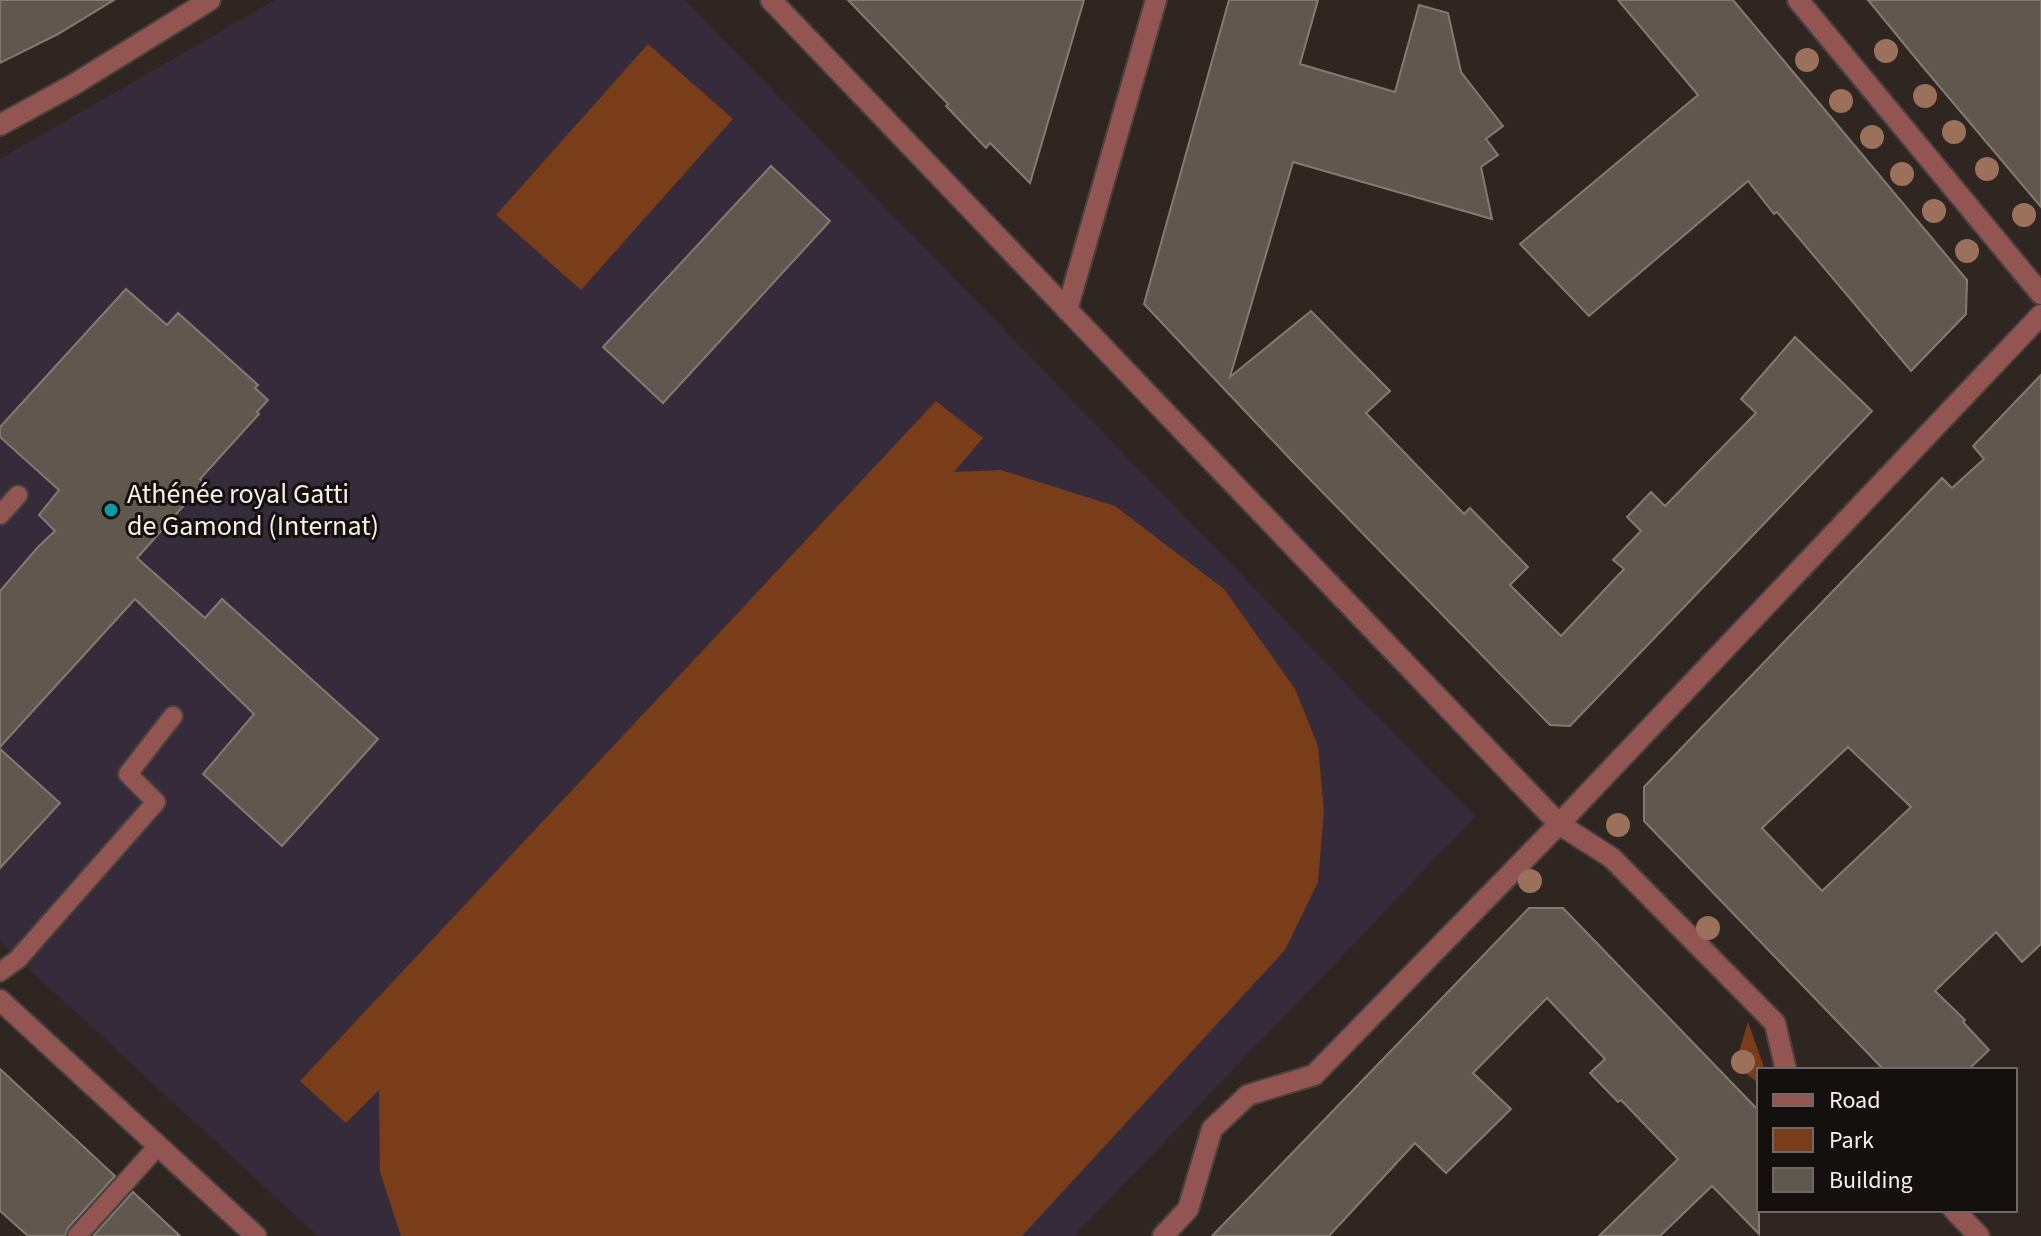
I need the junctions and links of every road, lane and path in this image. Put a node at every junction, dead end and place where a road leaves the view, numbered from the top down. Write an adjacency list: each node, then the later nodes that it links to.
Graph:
1 (210, 0): 5 (street)
2 (771, 0): 7 (street)
3 (1156, 0): 7 (street)
4 (1798, 0): 6 (street)
5 (0, 125)
6 (2041, 294)
7 (1067, 310): 12 (street)
8 (2041, 315): 12 (street)
9 (18, 495): 10 (lane)
10 (0, 515)
11 (173, 716): 13 (lane)
12 (1559, 824): 15 (street); 20 (street)
13 (0, 972)
14 (0, 1000): 16 (street)
15 (1786, 1068)
16 (158, 1146): 18 (lane); 19 (street)
17 (1956, 1212): 21 (street)
18 (77, 1236)
19 (256, 1236)
20 (1163, 1236)
21 (1979, 1236)

